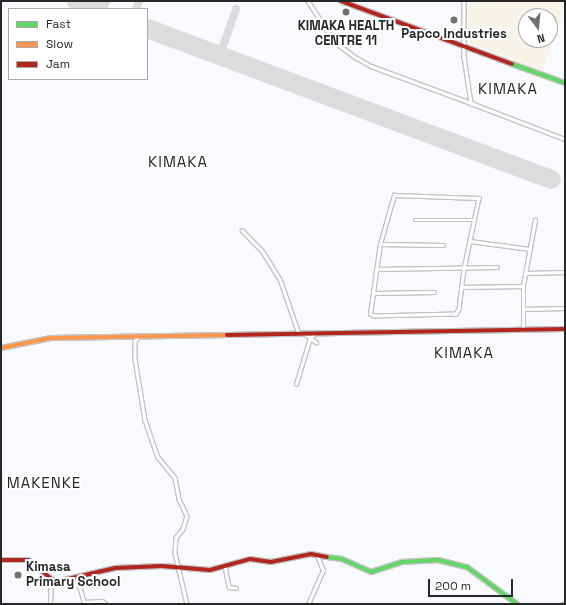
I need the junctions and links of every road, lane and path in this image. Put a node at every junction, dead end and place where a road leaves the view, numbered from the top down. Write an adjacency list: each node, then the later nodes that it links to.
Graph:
1 (308, 1): 6 (street)
2 (341, 1): 4 (street)
3 (464, 1): 4 (street)
4 (463, 45): 5 (street); 6 (street)
5 (565, 83)
6 (471, 103): 7 (street)
7 (565, 139)
8 (415, 220): 9 (street)
9 (474, 220): 12 (street); 13 (street)
10 (536, 220): 15 (street)
11 (242, 230): 29 (street)
12 (470, 241): 15 (street); 16 (street)
13 (380, 244): 14 (street); 18 (street)
14 (443, 245)
15 (529, 249): 20 (street)
16 (464, 268): 17 (street); 18 (street); 21 (street)
17 (497, 268)
18 (376, 269): 24 (street)
19 (565, 272): 20 (street)
20 (525, 273): 22 (street)
21 (461, 286): 22 (street); 24 (street)
22 (523, 286): 26 (street)
23 (434, 292): 24 (street)
24 (372, 293)
25 (565, 308): 26 (street)
26 (523, 309): 28 (street)
27 (565, 329): 28 (street)
28 (523, 331): 30 (street)
29 (302, 334): 30 (street); 31 (street); 32 (street)
30 (315, 334): 32 (street)
31 (140, 336): 34 (street); 39 (street)
32 (310, 338): 33 (street); 35 (street)
33 (316, 342)
34 (1, 348)
35 (296, 384)
36 (316, 555): 38 (street); 47 (street); 48 (street)
37 (1, 560): 41 (street)
38 (225, 566): 39 (street); 42 (street)
39 (177, 568): 40 (street); 46 (street)
40 (77, 577): 41 (street); 45 (street)
41 (51, 581): 44 (street)
42 (236, 588)
43 (565, 603): 49 (street)
44 (50, 604)
45 (106, 604)
46 (187, 604)
47 (308, 604)
48 (517, 604)
49 (562, 604)

